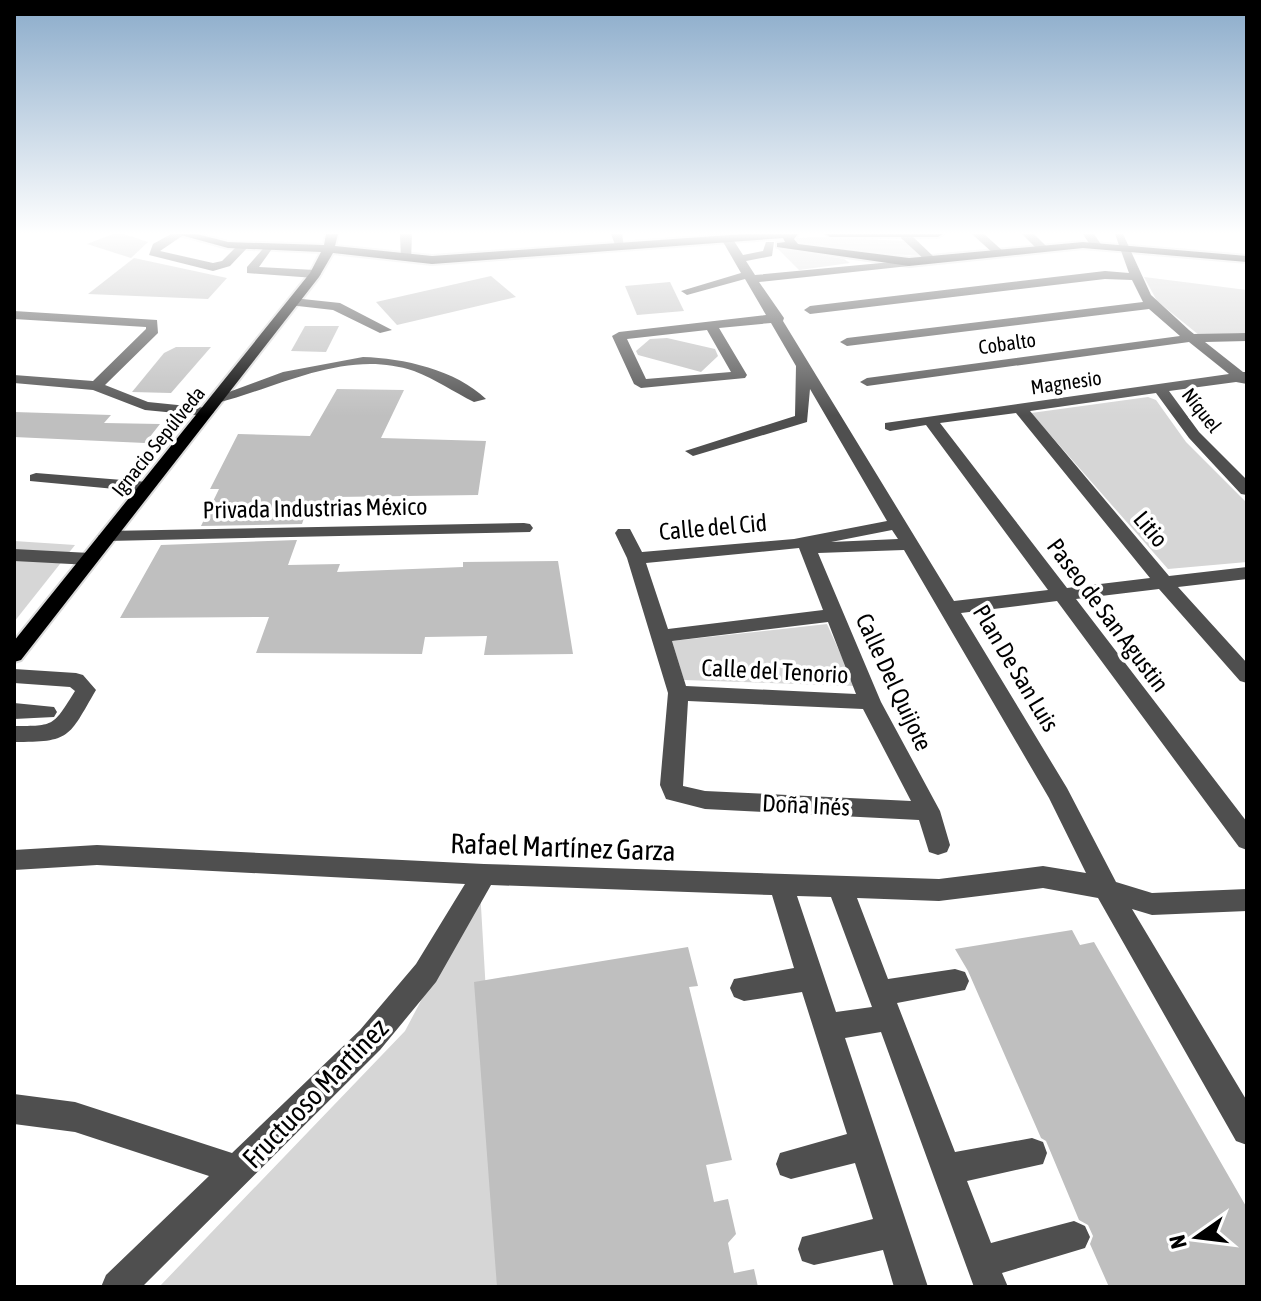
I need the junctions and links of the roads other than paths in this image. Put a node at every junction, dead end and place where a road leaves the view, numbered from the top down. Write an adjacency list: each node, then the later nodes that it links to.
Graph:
1 (299, 295): 5 (main road, Ignacio Sepúlveda)
2 (763, 295): 9 (street, Plan De San Luis)
3 (939, 295): 7 (street)
4 (1145, 295): 6 (street)
5 (293, 302): 11 (street); 22 (main road, Ignacio Sepúlveda)
6 (1152, 305): 13 (street); 14 (street)
7 (810, 310)
8 (14, 315): 19 (street)
9 (778, 318): 10 (street); 15 (street, Plan De San Luis)
10 (711, 325): 10 (street)
11 (385, 330)
12 (1247, 337): 13 (street, Cobalto)
13 (1192, 338): 17 (street); 18 (street, Cobalto)
14 (847, 342)
15 (803, 361): 26 (street); 30 (street, Plan De San Luis)
16 (14, 379): 19 (street)
17 (1244, 379): 20 (street, Magnesio)
18 (867, 382)
19 (96, 386): 22 (street)
20 (1160, 389): 23 (street, Magnesio); 29 (street, Níquel)
21 (479, 399): 22 (street)
22 (212, 406): 28 (main road, Ignacio Sepúlveda)
23 (1021, 409): 24 (street, Magnesio); 40 (street, Litio)
24 (930, 420): 25 (street, Magnesio); 41 (street, Paseo de San Agustin)
25 (890, 426)
26 (693, 451)
27 (36, 478): 28 (street)
28 (147, 487): 33 (main road, Ignacio Sepúlveda)
29 (1247, 490)
30 (896, 524): 34 (street, Calle del Cid); 35 (street, Plan De San Luis)
31 (524, 528): 33 (street, Privada Industrias México)
32 (624, 533): 37 (street)
33 (107, 536): 38 (main road, Ignacio Sepúlveda)
34 (802, 544): 35 (street, Calle del Cid); 37 (street, Calle del Cid); 43 (street, Calle Del Quijote)
35 (910, 544): 42 (street, Plan De San Luis)
36 (14, 555): 38 (street)
37 (636, 558): 44 (street)
38 (90, 559): 45 (main road, Ignacio Sepúlveda)
39 (1247, 573): 40 (street)
40 (1164, 583): 41 (street); 47 (street, Litio)
41 (1058, 595): 42 (street); 54 (street, Paseo de San Agustin)
42 (950, 608): 60 (street, Plan De San Luis)
43 (835, 615): 44 (street); 49 (street, Calle Del Quijote)
44 (661, 636): 48 (street)
45 (14, 655)
46 (14, 676): 52 (street)
47 (1247, 676)
48 (678, 693): 49 (street, Calle del Tenorio); 53 (street, Doña Inés)
49 (870, 702): 53 (street, Calle Del Quijote)
50 (14, 711): 51 (street)
51 (46, 712)
52 (14, 734)
53 (928, 811): 55 (street, Calle Del Quijote)
54 (1247, 840)
55 (938, 845)
56 (14, 860): 57 (street, Rafael Martínez Garza)
57 (484, 874): 58 (street, Rafael Martínez Garza); 73 (street, Fructuoso Martinez)
58 (781, 885): 59 (street, Rafael Martínez Garza); 62 (street)
59 (840, 887): 60 (street, Rafael Martínez Garza); 65 (street)
60 (1107, 890): 61 (street, Rafael Martínez Garza); 68 (street, Plan De San Luis)
61 (1247, 900)
62 (809, 978): 64 (street); 66 (street)
63 (955, 981): 65 (street)
64 (744, 988)
65 (884, 1006): 66 (street); 72 (street)
66 (826, 1027): 69 (street)
67 (14, 1109): 73 (street)
68 (1247, 1130)
69 (865, 1145): 71 (street); 74 (street)
70 (1032, 1153): 72 (street)
71 (791, 1164)
72 (948, 1169): 77 (street)
73 (239, 1171): 78 (street, Fructuoso Martinez)
74 (893, 1231): 76 (street); 79 (street)
75 (1074, 1237): 77 (street)
76 (814, 1249)
77 (986, 1275)
78 (118, 1287)
79 (911, 1287)

